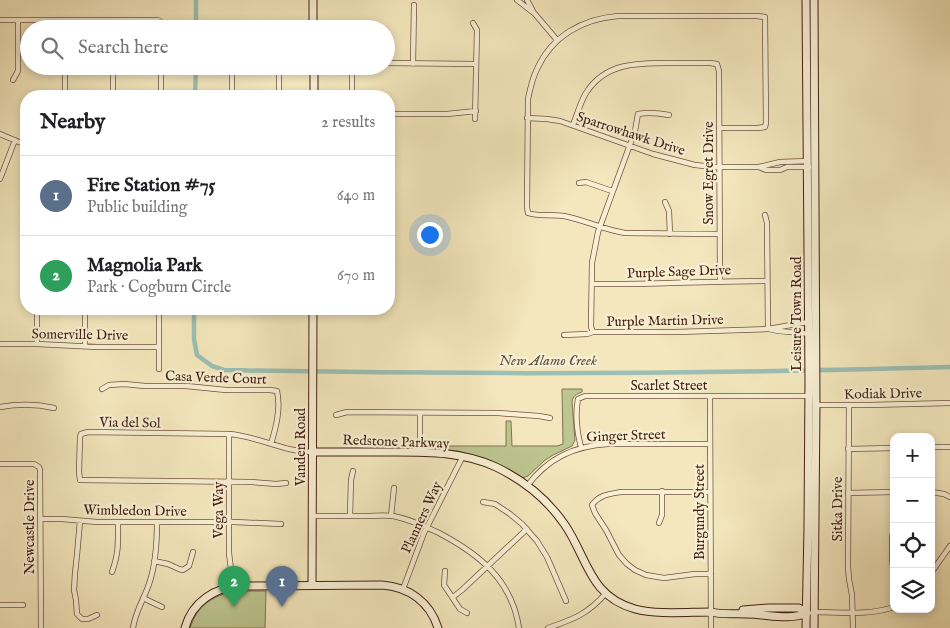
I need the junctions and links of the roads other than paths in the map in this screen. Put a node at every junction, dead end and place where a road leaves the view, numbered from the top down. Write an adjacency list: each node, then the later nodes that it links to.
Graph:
1 (313, 0): 11 (main road)
2 (517, 0): 7 (street)
3 (528, 0): 7 (street)
4 (806, 0): 43 (main road, Leisure Town Road)
5 (814, 0): 43 (main road, Leisure Town Road)
6 (414, 5): 15 (street)
7 (535, 14): 13 (street)
8 (0, 20): 9 (street)
9 (18, 20): 10 (street); 24 (street)
10 (66, 20)
11 (313, 20)
12 (473, 23): 16 (street)
13 (558, 40): 35 (street); 38 (street)
14 (395, 63): 15 (street)
15 (413, 64): 16 (street)
16 (476, 64): 32 (street)
17 (65, 75): 25 (street)
18 (113, 75): 26 (street)
19 (161, 75): 27 (street)
20 (232, 75): 28 (street)
21 (279, 75): 29 (street)
22 (314, 75): 30 (main road)
23 (352, 75): 31 (street)
24 (13, 80)
25 (65, 90)
26 (113, 90)
27 (161, 90)
28 (232, 90)
29 (279, 90)
30 (314, 90)
31 (352, 90)
32 (476, 111): 33 (street); 36 (street)
33 (395, 114)
34 (668, 116): 42 (street)
35 (527, 118): 37 (street, Sparrowhawk Drive); 50 (street)
36 (476, 119)
37 (573, 126): 38 (street, Snow Egret Drive); 42 (street, Sparrowhawk Drive)
38 (719, 128): 44 (street, Snow Egret Drive)
39 (0, 134): 40 (street)
40 (15, 140): 41 (street); 45 (street)
41 (20, 142)
42 (630, 146): 44 (street, Sparrowhawk Drive); 47 (street)
43 (811, 164): 44 (street, Sparrowhawk Drive); 60 (main road, Leisure Town Road); 69 (main road, Leisure Town Road)
44 (719, 167): 52 (street, Snow Egret Drive)
45 (0, 179)
46 (579, 183): 47 (street)
47 (612, 191): 50 (street)
48 (665, 202): 51 (street)
49 (765, 215): 53 (street)
50 (599, 227): 51 (street); 55 (street)
51 (670, 234): 52 (street)
52 (720, 234): 54 (street, Snow Egret Drive)
53 (767, 280): 54 (street, Purple Sage Drive); 61 (street)
54 (720, 281): 55 (street, Purple Sage Drive)
55 (592, 284): 62 (street)
56 (38, 315): 66 (street)
57 (85, 315): 67 (street)
58 (159, 315): 68 (street)
59 (313, 315): 91 (main road, Vanden Road)
60 (808, 322): 61 (street, Purple Martin Drive); 63 (main road, Leisure Town Road)
61 (768, 329): 62 (street, Purple Martin Drive); 63 (street, Purple Martin Drive)
62 (593, 332): 64 (street, Purple Martin Drive)
63 (808, 334): 69 (main road, Leisure Town Road)
64 (564, 335)
65 (0, 344): 66 (street, Somerville Drive)
66 (37, 344): 67 (street, Somerville Drive)
67 (85, 346): 68 (street, Somerville Drive)
68 (159, 347): 70 (street)
69 (812, 357): 71 (main road, Leisure Town Road)
70 (159, 369)
71 (812, 380): 73 (main road, Leisure Town Road); 76 (main road, Leisure Town Road)
72 (102, 389): 84 (street, Casa Verde Court)
73 (809, 396): 74 (street, Scarlet Street); 139 (main road, Leisure Town Road)
74 (710, 397): 85 (street, Burgundy Street); 87 (street, Scarlet Street)
75 (950, 403): 77 (street, Kodiak Drive)
76 (816, 405): 77 (street, Kodiak Drive); 139 (main road, Leisure Town Road)
77 (849, 405): 90 (street, Sitka Drive)
78 (0, 407): 79 (street)
79 (54, 408)
80 (420, 413): 81 (street); 82 (street); 92 (street)
81 (336, 415)
82 (550, 418)
83 (229, 434): 84 (street, Via del Sol); 96 (street, Vega Way); 96 (street, Via del Sol)
84 (271, 444): 91 (street, Via del Sol)
85 (710, 444): 87 (street, Ginger Street); 101 (street, Burgundy Street)
86 (950, 446): 88 (street)
87 (581, 447): 98 (street, Ginger Street)
88 (935, 447)
89 (890, 448): 90 (street)
90 (848, 449): 103 (street, Sitka Drive)
91 (312, 452): 92 (main road, Redstone Parkway); 107 (main road, Vanden Road)
92 (420, 452): 93 (main road, Redstone Parkway)
93 (463, 456): 98 (main road, Redstone Parkway); 117 (street, Planners Way)
94 (0, 464): 110 (street, Newcastle Drive)
95 (352, 471): 108 (street)
96 (229, 482): 97 (street); 114 (street, Vega Way)
97 (286, 483)
98 (527, 486): 130 (main road, Redstone Parkway)
99 (394, 488): 109 (street)
100 (662, 492): 101 (street); 115 (street); 126 (street)
101 (710, 492): 126 (street, Burgundy Street)
102 (890, 492): 103 (street)
103 (848, 493): 141 (street, Sitka Drive)
104 (935, 493): 105 (street)
105 (950, 497)
106 (483, 502): 118 (street)
107 (312, 516): 108 (street); 128 (main road, Vanden Road)
108 (350, 516): 109 (street)
109 (391, 516): 117 (street)
110 (41, 519): 111 (street, Wimbledon Drive); 143 (street, Newcastle Drive)
111 (80, 521): 112 (street, Wimbledon Drive); 142 (street)
112 (118, 522): 113 (street, Wimbledon Drive); 125 (street)
113 (156, 522): 114 (street, Wimbledon Drive); 121 (street)
114 (229, 522): 116 (street, Wimbledon Drive); 127 (street, Vega Way)
115 (659, 523)
116 (280, 524)
117 (427, 527): 122 (street); 129 (street, Planners Way)
118 (526, 529): 122 (street); 133 (street)
119 (950, 546): 123 (street)
120 (193, 552): 121 (street)
121 (154, 561): 132 (street)
122 (488, 566): 131 (street); 147 (street)
123 (935, 568)
124 (445, 571): 131 (street)
125 (112, 572)
126 (711, 574): 138 (street, Burgundy Street)
127 (233, 586): 128 (main road); 145 (main road)
128 (312, 586): 129 (main road)
129 (403, 589): 146 (main road)
130 (606, 593): 138 (main road, Redstone Parkway); 148 (street)
131 (453, 597): 140 (street)
132 (143, 598): 136 (street); 144 (street)
133 (566, 602)
134 (0, 604): 135 (street)
135 (23, 604)
136 (162, 607)
137 (890, 608): 141 (street)
138 (711, 612): 139 (main road, Redstone Parkway); 149 (street, Burgundy Street)
139 (811, 612): 141 (street); 150 (main road, Leisure Town Road); 151 (main road, Leisure Town Road)
140 (467, 613)
141 (853, 613): 152 (street, Sitka Drive)
142 (97, 615)
143 (41, 628)
144 (133, 628)
145 (185, 628)
146 (438, 628)
147 (519, 628)
148 (548, 628)
149 (710, 628)
150 (806, 628)
151 (814, 628)
152 (853, 628)

